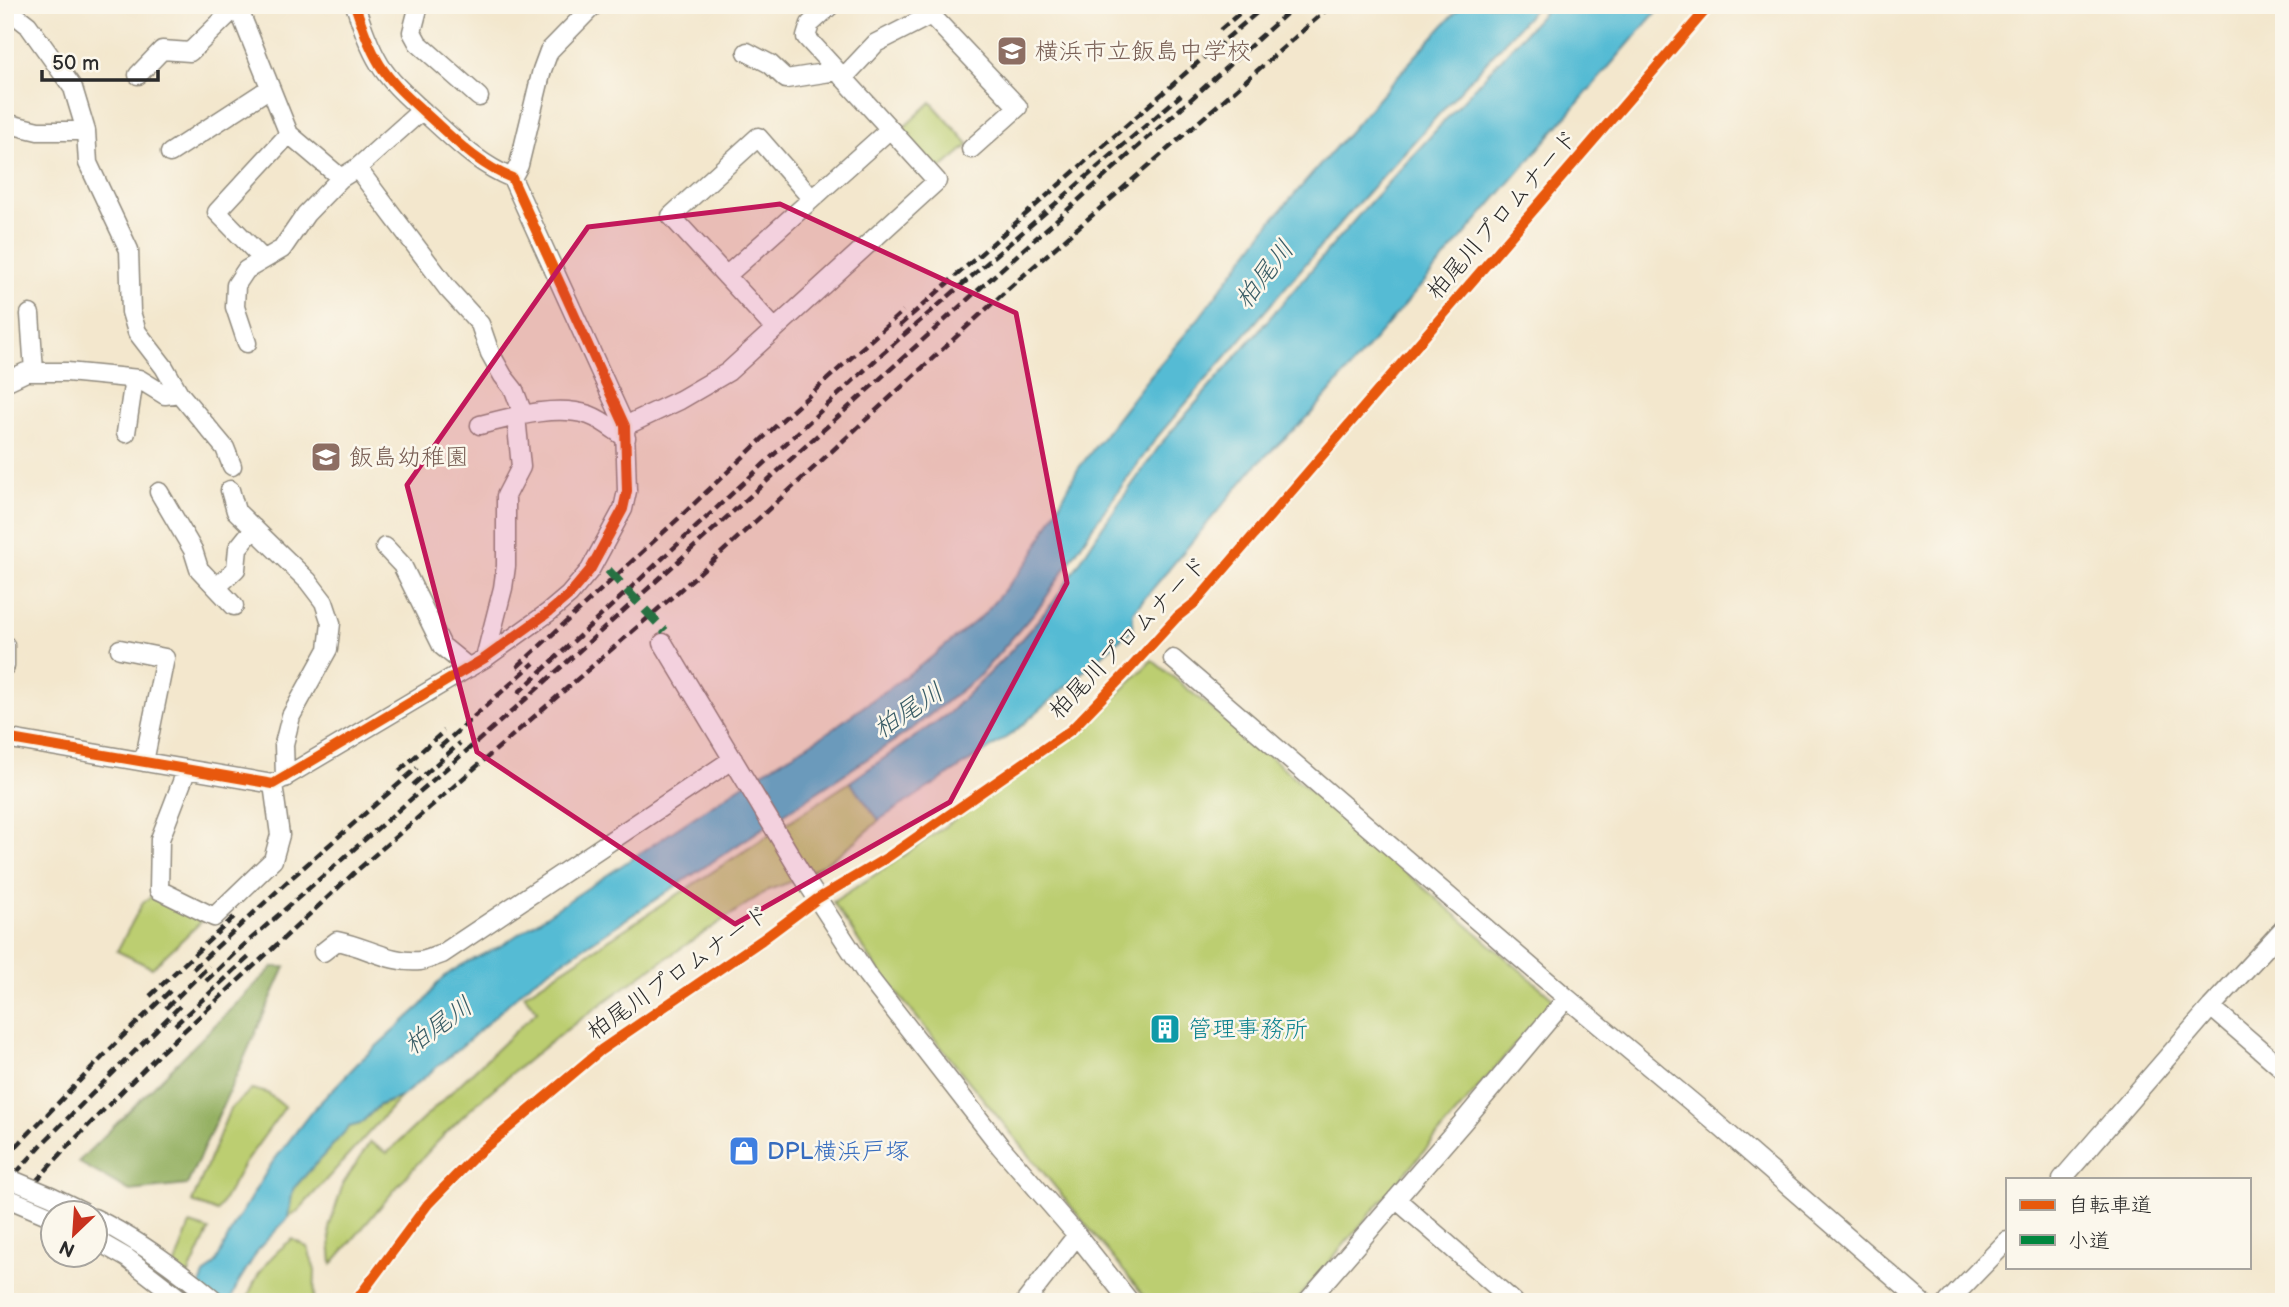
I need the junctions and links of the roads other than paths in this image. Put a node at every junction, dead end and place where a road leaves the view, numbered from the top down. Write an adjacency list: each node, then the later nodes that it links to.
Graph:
1 (355, 5): 13 (street)
2 (419, 5): 12 (street)
3 (594, 5): 22 (street)
4 (831, 5): 9 (street)
5 (237, 6): 10 (street); 11 (street)
6 (5, 8): 16 (street)
7 (929, 10): 9 (street); 18 (street)
8 (747, 51): 9 (street)
9 (840, 74): 15 (street)
10 (138, 75)
11 (270, 88): 17 (street); 19 (street)
12 (479, 97)
13 (422, 110): 20 (street); 22 (street)
14 (5, 123): 16 (street)
15 (890, 129): 23 (street); 27 (street)
16 (86, 131): 32 (street)
17 (289, 134): 21 (street); 24 (street)
18 (971, 149)
19 (170, 153)
20 (357, 168): 21 (street); 33 (street)
21 (341, 178): 24 (street)
22 (512, 178): 35 (street)
23 (812, 199): 25 (street); 25 (street)
24 (262, 260): 28 (street)
25 (726, 276): 27 (street)
26 (30, 314): 29 (street)
27 (775, 330): 35 (street)
28 (247, 343)
29 (34, 371): 30 (street); 31 (street)
30 (134, 379): 32 (street); 36 (street)
31 (5, 382)
32 (179, 393): 37 (street)
33 (519, 415): 34 (street); 35 (street); 47 (street)
34 (480, 425)
35 (626, 432): 47 (street)
36 (126, 433)
37 (232, 466)
38 (230, 490): 40 (street)
39 (159, 492): 42 (street)
40 (254, 528): 42 (street); 55 (street)
41 (385, 547): 50 (street)
42 (216, 587): 43 (street)
43 (234, 606)
44 (663, 643): 53 (street)
45 (5, 645): 49 (street)
46 (120, 649): 52 (street)
47 (485, 658): 50 (street)
48 (1174, 659): 58 (street)
49 (5, 666)
50 (469, 668): 55 (street)
51 (5, 738): 52 (street)
52 (144, 762): 54 (street)
53 (736, 764): 57 (street); 68 (street)
54 (187, 769): 55 (street); 55 (street)
55 (279, 781)
56 (2284, 928): 59 (street)
57 (323, 952)
58 (1567, 998): 65 (street); 77 (street)
59 (2211, 1007): 60 (street); 62 (street)
60 (2284, 1070)
61 (5, 1177): 64 (street, bridge)
62 (2063, 1178)
63 (5, 1197): 66 (street, bridge)
64 (55, 1198)
65 (1396, 1199): 75 (street); 76 (street)
66 (38, 1211)
67 (108, 1226): 72 (street)
68 (1077, 1235): 73 (street); 74 (street)
69 (2006, 1242): 78 (street)
70 (108, 1247): 71 (street)
71 (184, 1302)
72 (217, 1302)
73 (1025, 1302)
74 (1130, 1302)
75 (1307, 1302)
76 (1514, 1302)
77 (1922, 1302)
78 (1948, 1302)

